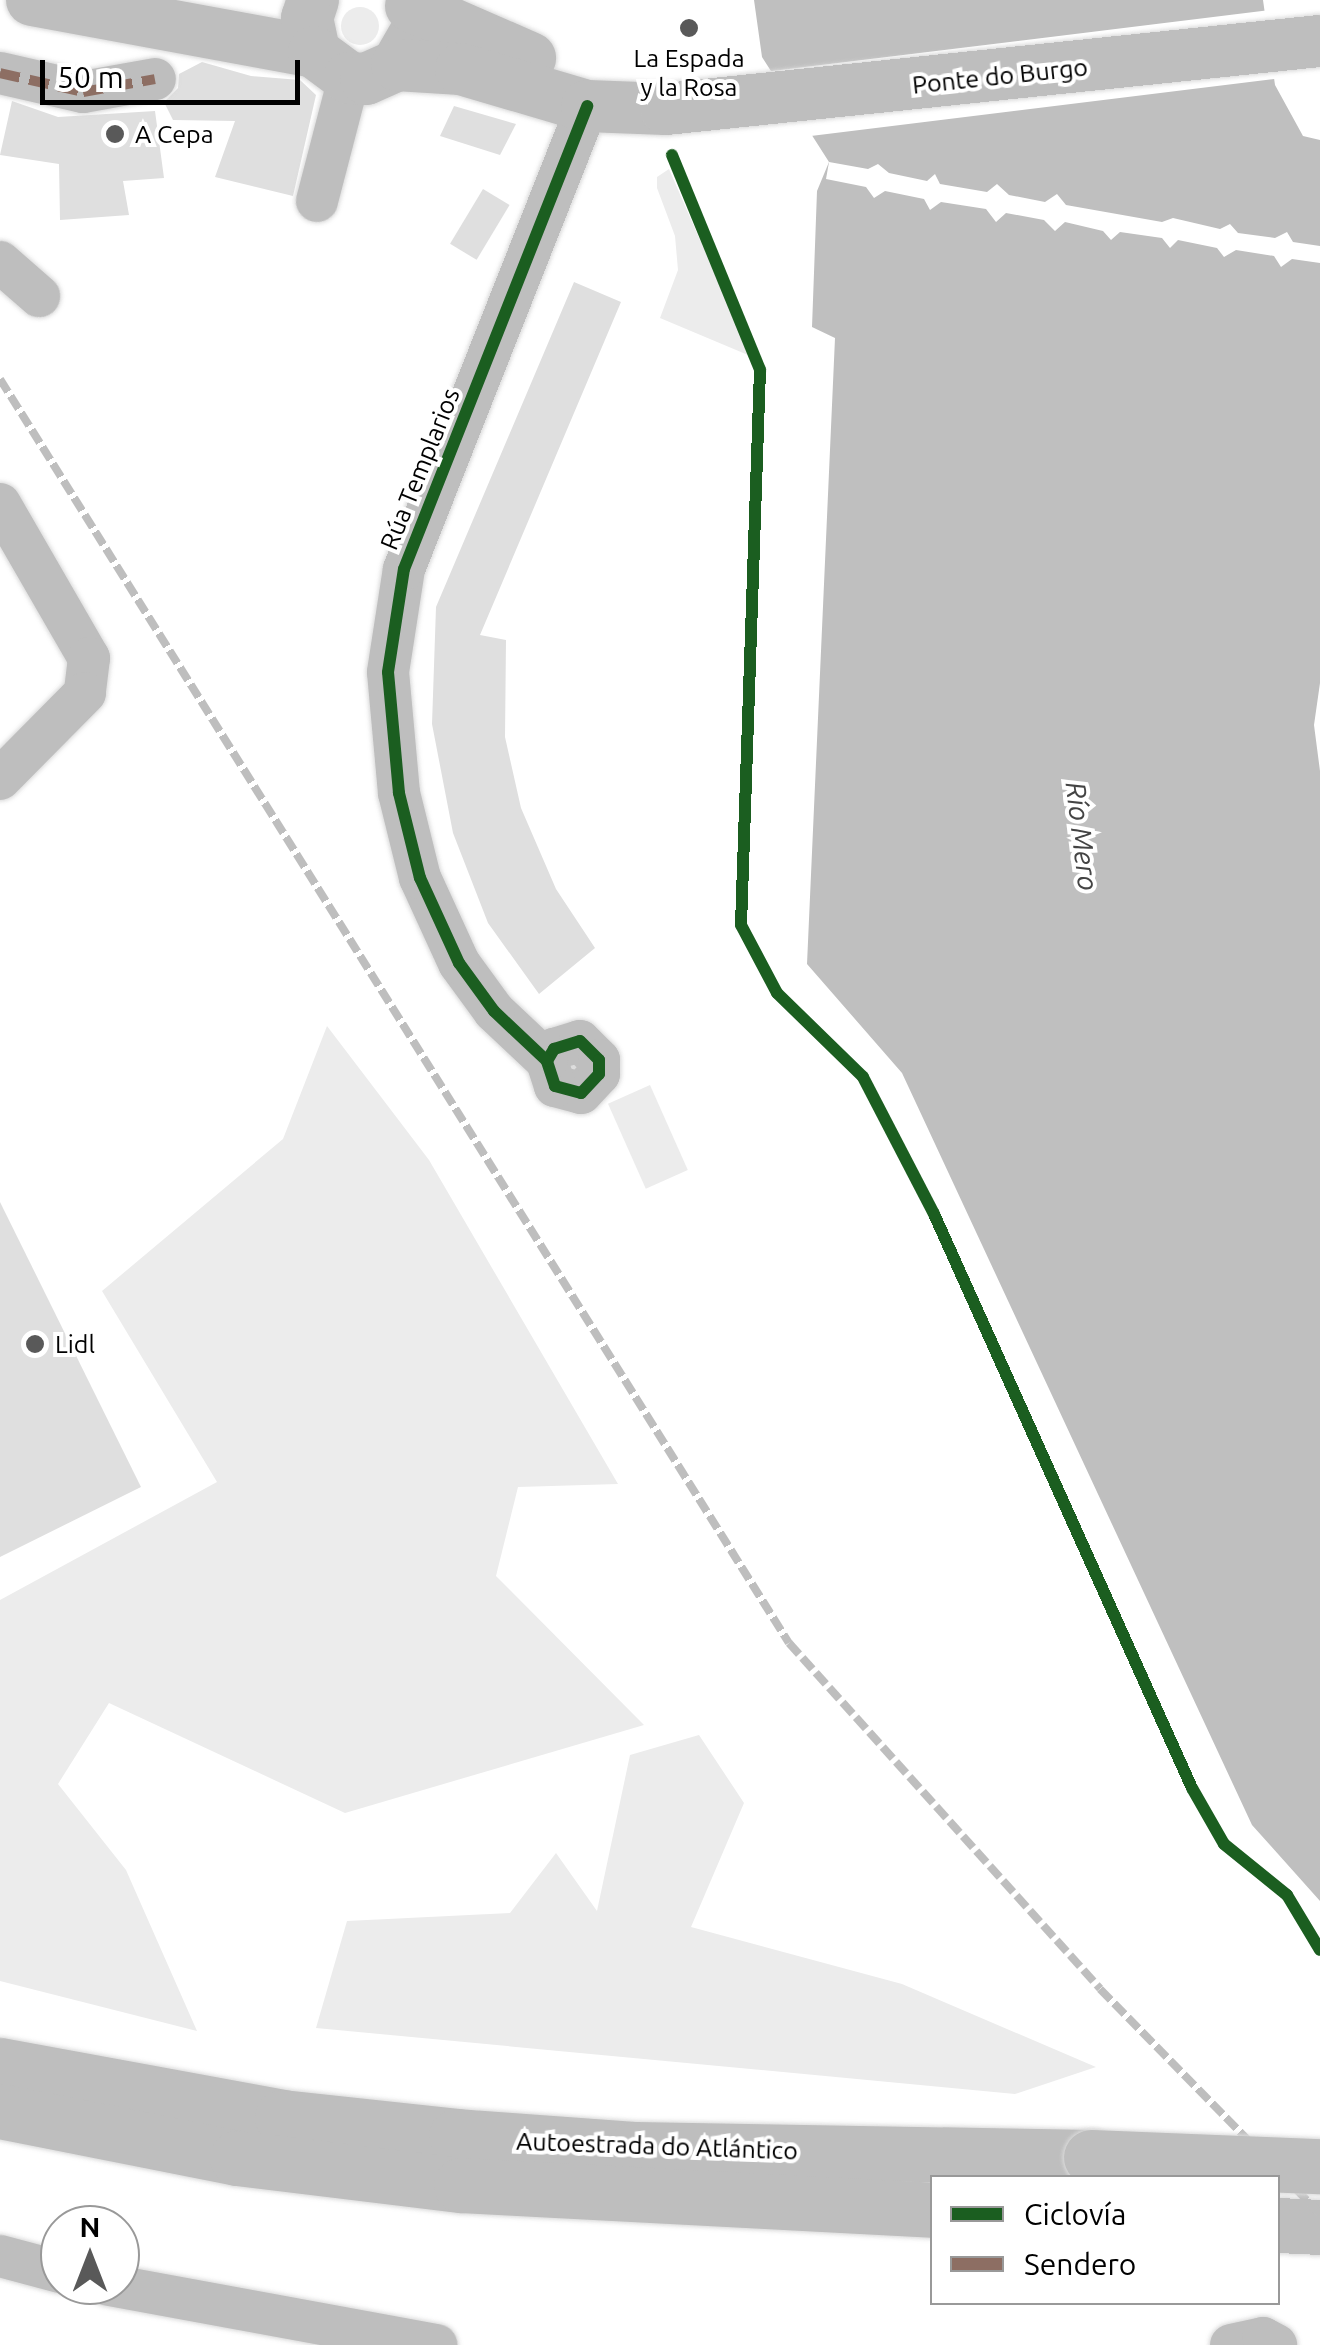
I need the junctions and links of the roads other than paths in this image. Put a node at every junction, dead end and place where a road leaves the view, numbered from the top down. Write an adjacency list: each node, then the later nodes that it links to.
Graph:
1 (32, 0): 5 (main road)
2 (145, 0): 5 (main road)
3 (410, 3): 4 (main road); 5 (main road)
4 (483, 20): 9 (main road)
5 (337, 39): 10 (main road); 11 (street)
6 (1310, 46): 9 (main road, Ponte do Burgo)
7 (0, 73): 8 (street)
8 (155, 78)
9 (734, 102): 10 (main road)
10 (587, 106): 16 (street, Rúa Templarios)
11 (316, 200)
12 (0, 262): 13 (street)
13 (38, 296)
14 (0, 504): 15 (street)
15 (0, 778)
16 (547, 1061)
17 (0, 2065): 21 (highway, Autoestrada do Atlántico, bridge)
18 (0, 2111): 20 (highway, Autoestrada do Atlántico)
19 (0, 2144): 20 (highway)
20 (237, 2158): 22 (highway, Autoestrada do Atlántico)
21 (1320, 2166)
22 (930, 2210)
23 (1280, 2225): 24 (highway)
24 (1320, 2227)
25 (0, 2256): 26 (street)
26 (40, 2267)
27 (140, 2291): 28 (street)
28 (437, 2345)
29 (1231, 2345): 30 (street)
30 (1276, 2345)

